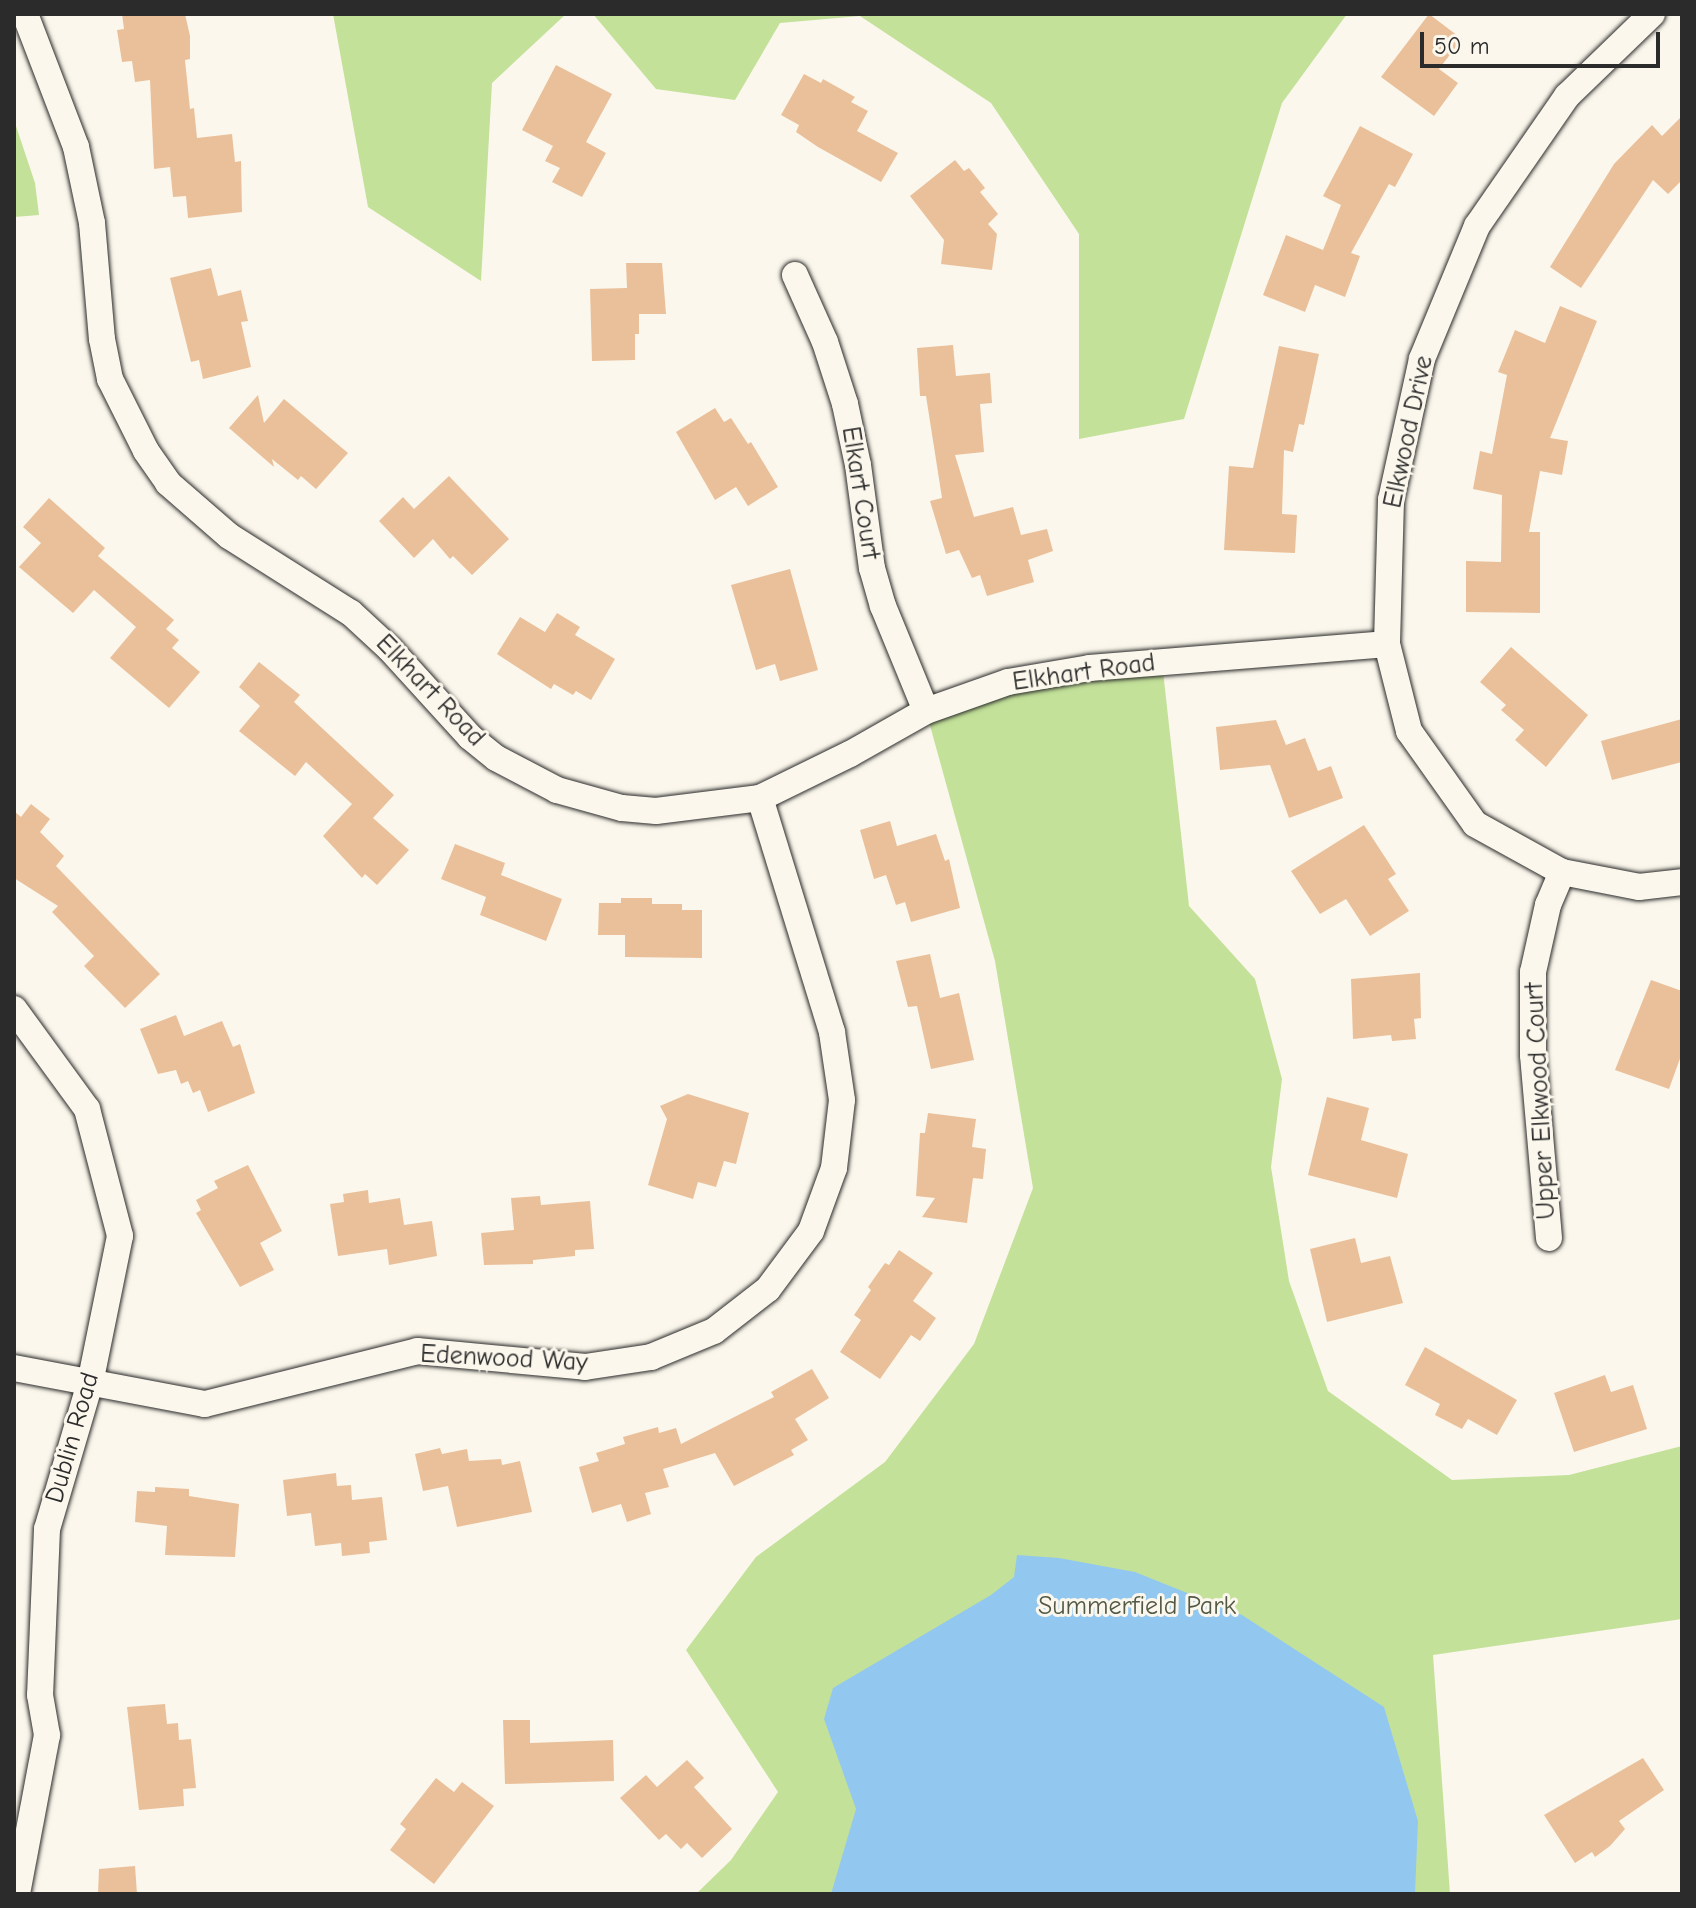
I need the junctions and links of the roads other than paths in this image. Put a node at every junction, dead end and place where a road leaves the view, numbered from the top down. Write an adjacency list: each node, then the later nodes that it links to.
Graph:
1 (25, 14): 6 (street, Elkhart Road)
2 (1652, 14): 4 (street, Elkwood Drive)
3 (795, 275): 5 (street, Elkart Court)
4 (1387, 644): 5 (street, Elkhart Road); 7 (street, Elkwood Drive)
5 (926, 711): 6 (street, Elkhart Road)
6 (760, 798): 12 (street, Edenwood Way)
7 (1562, 872): 8 (street, Elkwood Drive); 10 (street, Upper Elkwood Court)
8 (1682, 882)
9 (14, 1009): 12 (street, Dublin Road)
10 (1549, 1238)
11 (14, 1368): 12 (street, Edenwood Way)
12 (90, 1383): 13 (street, Dublin Road)
13 (17, 1894)

